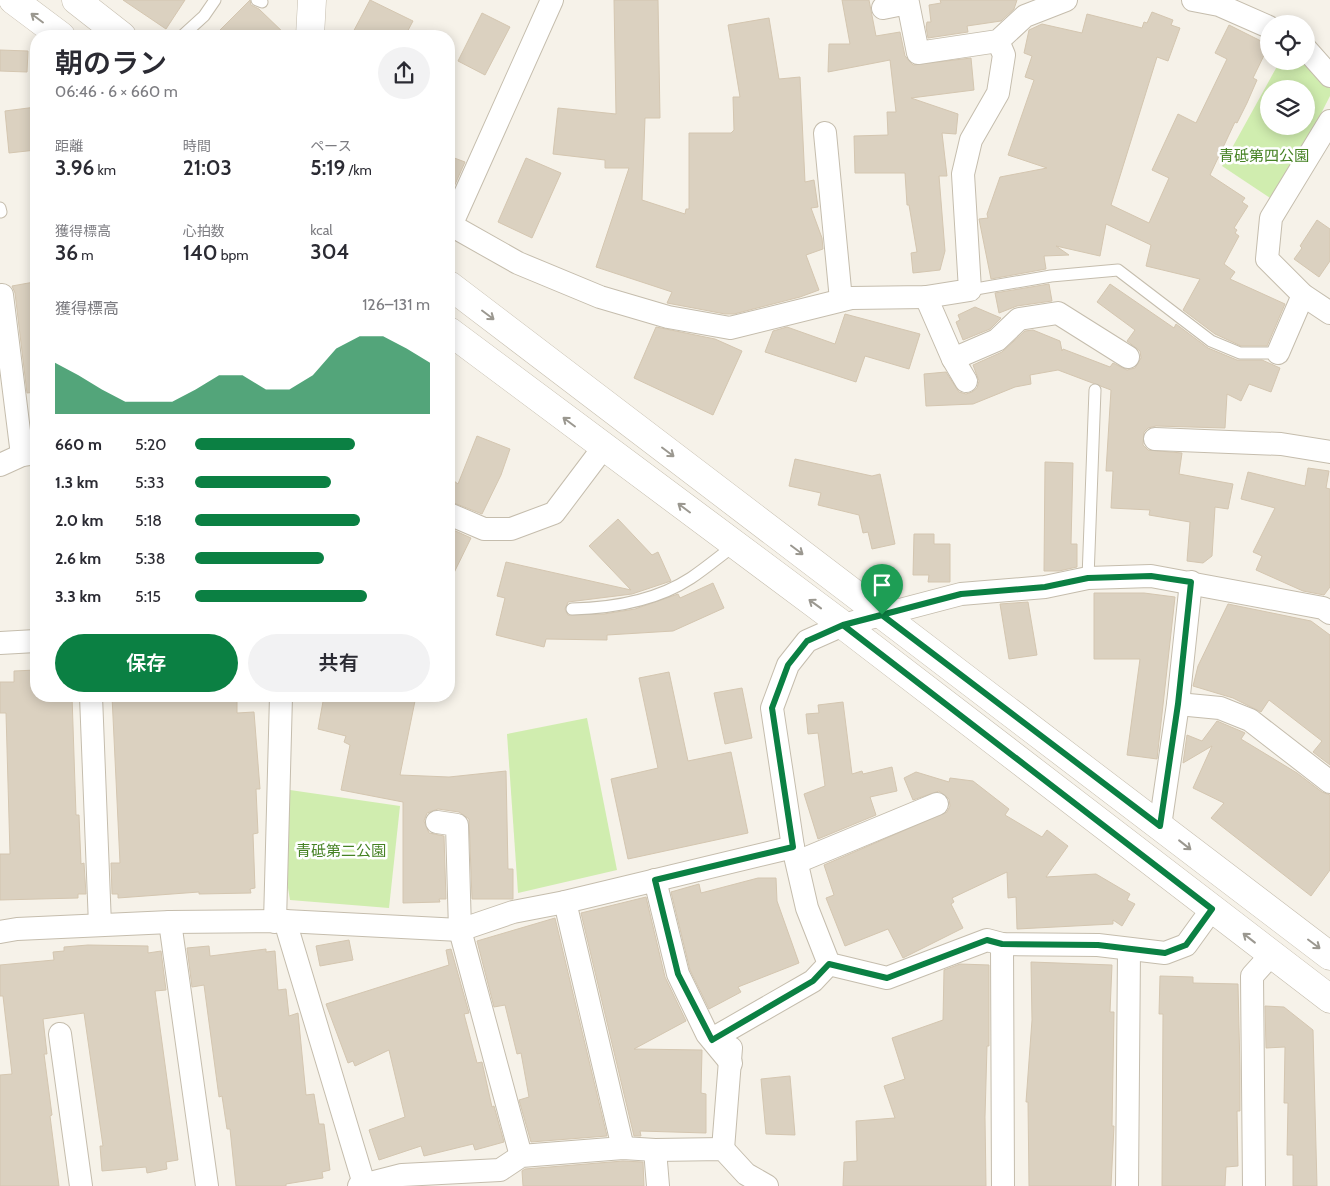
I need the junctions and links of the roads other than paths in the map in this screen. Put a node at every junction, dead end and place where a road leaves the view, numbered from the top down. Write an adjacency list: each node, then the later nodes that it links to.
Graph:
1 (13, 0): 10 (street, one-way to 1)
2 (76, 0): 11 (street)
3 (215, 0): 12 (lane)
4 (312, 0): 13 (street)
5 (552, 0): 19 (street)
6 (1066, 0): 14 (street)
7 (1192, 0): 9 (street)
8 (883, 8): 14 (street)
9 (1260, 24)
10 (53, 30)
11 (114, 30)
12 (189, 30)
13 (310, 30)
14 (998, 41): 22 (street)
15 (1315, 59): 16 (street)
16 (1330, 76)
17 (1328, 131): 24 (street)
18 (825, 133): 26 (street)
19 (455, 216)
20 (455, 230): 26 (street)
21 (455, 290): 45 (street, one-way to 45)
22 (970, 290): 25 (street); 29 (lane)
23 (2, 295): 37 (street)
24 (1303, 295): 27 (street); 29 (street)
25 (926, 297): 26 (street); 31 (street)
26 (841, 300)
27 (1330, 313)
28 (455, 336): 35 (street, one-way to 28)
29 (1278, 353)
30 (1128, 356): 31 (street)
31 (953, 359): 32 (street)
32 (966, 381)
33 (1095, 390): 41 (lane)
34 (1155, 439): 36 (street)
35 (603, 448): 39 (street); 40 (street, one-way to 35)
36 (1330, 452)
37 (29, 454): 38 (street)
38 (0, 465)
39 (455, 517)
40 (734, 545): 44 (lane); 46 (street, one-way to 40)
41 (1088, 578): 42 (street); 45 (street)
42 (1191, 582): 43 (street); 51 (street)
43 (1328, 608)
44 (572, 609)
45 (882, 615): 46 (street); 55 (street)
46 (843, 625): 56 (street); 59 (street)
47 (30, 641): 48 (street)
48 (0, 643)
49 (91, 702): 62 (street)
50 (281, 702): 61 (street)
51 (1178, 704): 52 (street); 55 (street)
52 (1330, 782)
53 (937, 804): 56 (street)
54 (437, 822): 63 (street)
55 (1160, 826): 68 (street, one-way to 68)
56 (795, 855): 57 (street); 69 (street)
57 (655, 880): 58 (street); 73 (street)
58 (565, 902): 63 (street); 75 (street)
59 (1212, 909): 66 (street); 67 (street, one-way to 59)
60 (170, 922): 61 (street); 62 (street); 83 (street)
61 (280, 922): 63 (street); 81 (street)
62 (100, 925): 64 (street)
63 (460, 930): 78 (street)
64 (0, 932)
65 (1002, 944): 66 (street); 69 (street); 86 (street)
66 (1129, 950): 87 (street)
67 (1271, 954): 70 (street); 88 (street)
68 (1330, 956)
69 (829, 964): 71 (street)
70 (1330, 999)
71 (732, 1027): 73 (street); 74 (street)
72 (60, 1034): 82 (street)
73 (712, 1040): 74 (street)
74 (731, 1063): 76 (street)
75 (623, 1148): 77 (street); 78 (street)
76 (723, 1149): 77 (street); 85 (street)
77 (655, 1150): 84 (street)
78 (521, 1156): 79 (street)
79 (501, 1178): 80 (street)
80 (403, 1181): 81 (street)
81 (361, 1185)
82 (81, 1186)
83 (207, 1186)
84 (658, 1186)
85 (768, 1186)
86 (1002, 1186)
87 (1127, 1186)
88 (1254, 1186)

